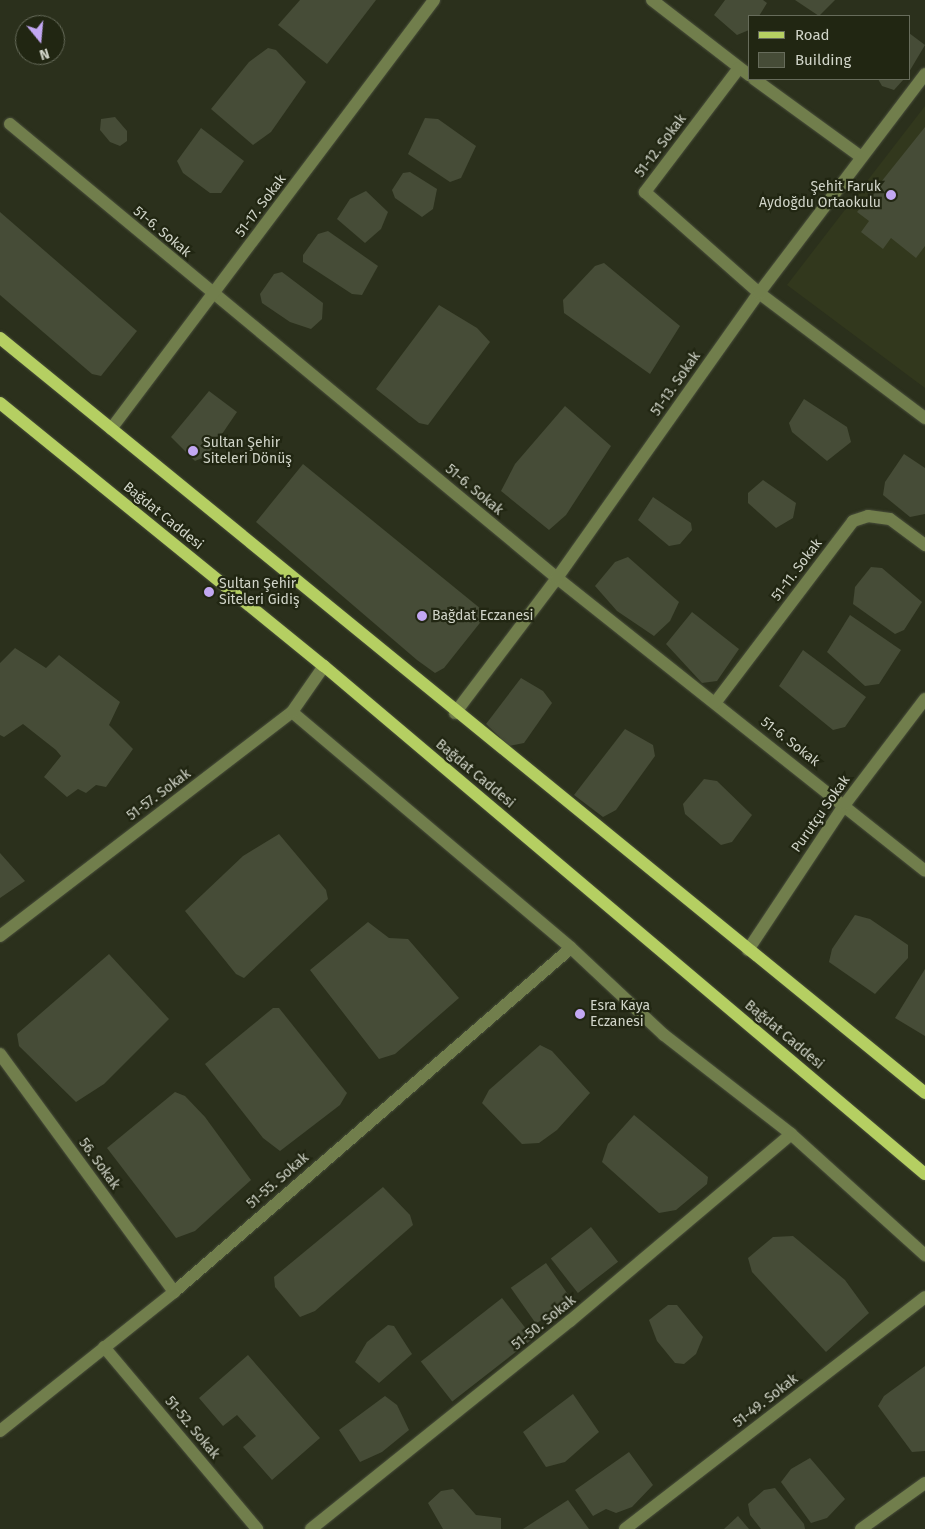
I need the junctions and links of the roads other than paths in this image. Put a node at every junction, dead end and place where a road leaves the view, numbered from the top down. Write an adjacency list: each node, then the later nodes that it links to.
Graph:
1 (434, 0): 9 (street, 51-17. Sokak)
2 (652, 0): 3 (street)
3 (744, 71): 8 (street, 51-12. Sokak)
4 (925, 74): 7 (street, 51-13. Sokak)
5 (755, 80): 7 (street)
6 (10, 124): 9 (street, 51-6. Sokak)
7 (860, 156): 8 (street, 51-13. Sokak)
8 (759, 293): 12 (street); 15 (street, 51-13. Sokak)
9 (214, 295): 13 (street, 51-17. Sokak); 15 (street, 51-6. Sokak)
10 (0, 338): 13 (main road)
11 (0, 403): 16 (main road, Bağdat Caddesi)
12 (925, 418)
13 (111, 429): 20 (main road)
14 (925, 545): 18 (street, 51-11. Sokak)
15 (557, 578): 18 (street, 51-6. Sokak); 20 (street, 51-13. Sokak)
16 (324, 666): 19 (street, 51-57. Sokak); 29 (main road, Bağdat Caddesi)
17 (925, 699): 21 (street, Purutçu Sokak)
18 (716, 703): 21 (street, 51-6. Sokak)
19 (292, 712): 23 (street, 51-57. Sokak); 24 (street)
20 (455, 713): 25 (main road)
21 (845, 804): 22 (street, 51-6. Sokak); 25 (street, Purutçu Sokak)
22 (925, 871)
23 (0, 936)
24 (571, 948): 28 (street); 31 (street, 51-55. Sokak)
25 (748, 950): 27 (main road)
26 (0, 1054): 31 (street, 56. Sokak)
27 (925, 1093)
28 (791, 1134): 30 (street); 37 (street, 51-50. Sokak)
29 (925, 1174)
30 (925, 1255)
31 (174, 1292): 33 (street, 51-55. Sokak)
32 (925, 1297): 38 (street, 51-49. Sokak)
33 (104, 1347): 34 (street, 51-55. Sokak); 36 (street, 51-52. Sokak)
34 (0, 1431)
35 (925, 1483): 39 (street)
36 (257, 1529)
37 (312, 1529)
38 (625, 1529)
39 (860, 1529)

